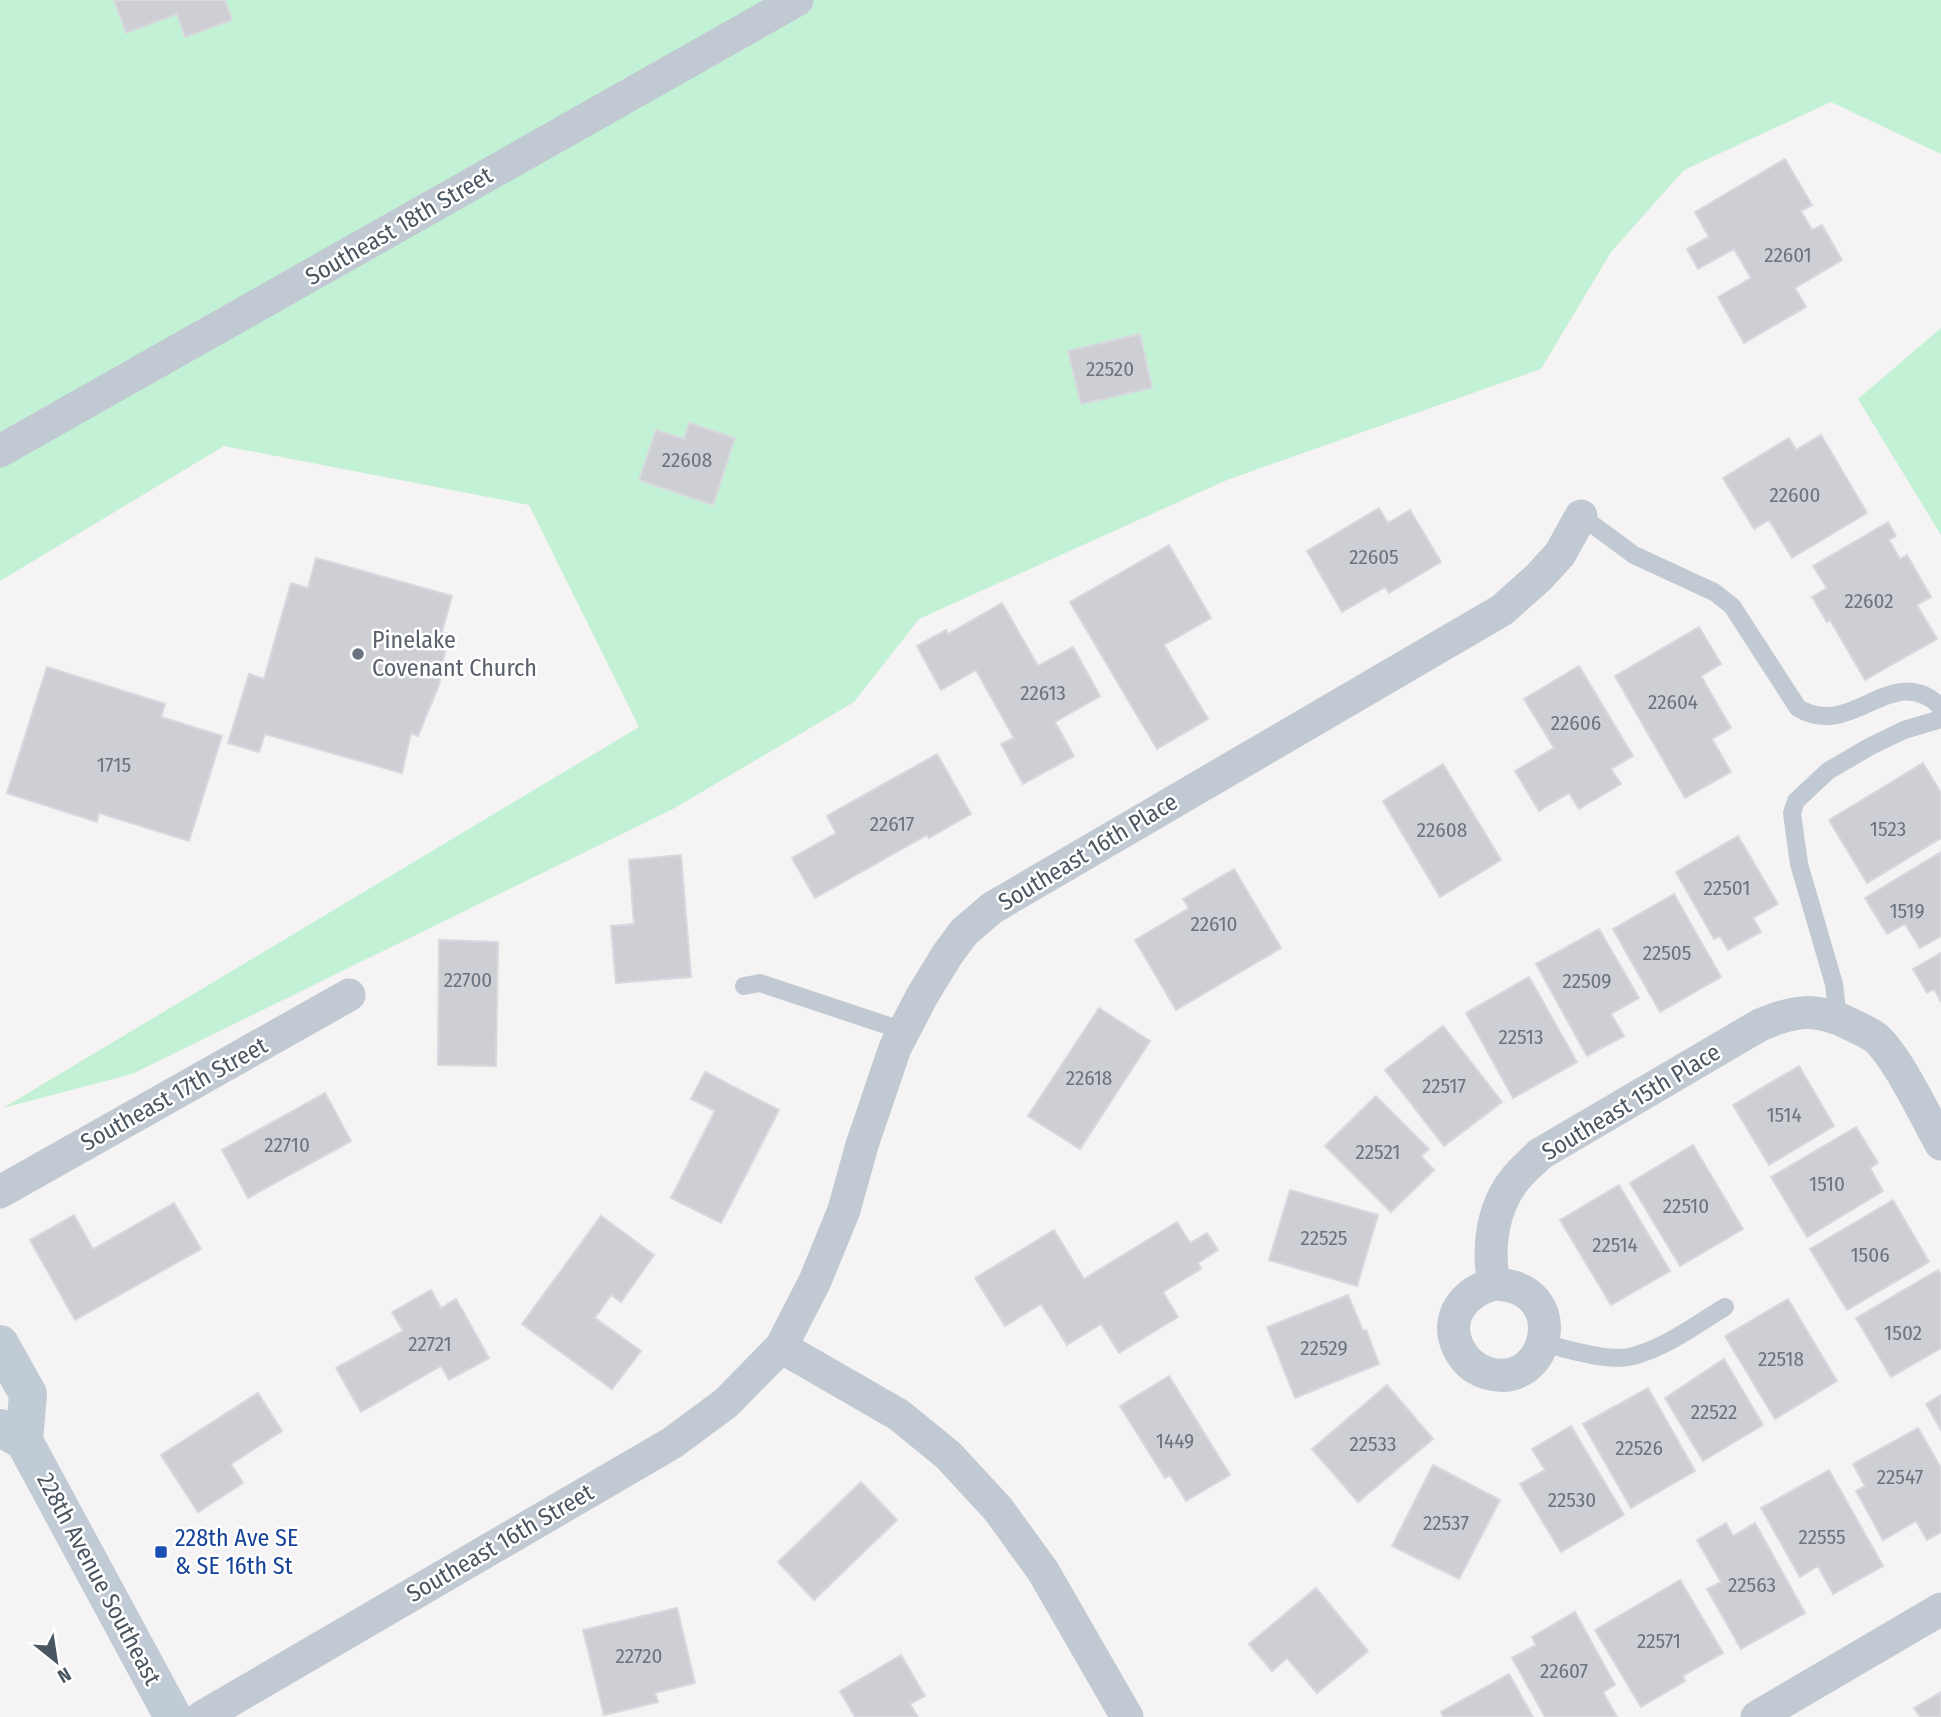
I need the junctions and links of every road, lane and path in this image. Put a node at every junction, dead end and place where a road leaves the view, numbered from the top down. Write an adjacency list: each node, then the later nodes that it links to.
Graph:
1 (797, 0): 2 (street, Southeast 18th Street)
2 (0, 451)
3 (1581, 516): 4 (lane); 9 (street, Southeast 16th Place)
4 (1941, 707)
5 (1941, 719): 8 (lane)
6 (744, 986): 9 (lane)
7 (349, 995): 11 (street, Southeast 17th Street)
8 (1826, 1015): 10 (street); 12 (street, Southeast 15th Place)
9 (904, 1031): 16 (street, Southeast 16th Place)
10 (1941, 1144)
11 (0, 1192)
12 (1494, 1284): 14 (street); 14 (street)
13 (1725, 1307): 14 (lane)
14 (1543, 1343)
15 (0, 1344): 17 (main road, 228th Avenue Southeast)
16 (781, 1346): 20 (street, Southeast 16th Street); 21 (street)
17 (12, 1435): 19 (main road, 228th Avenue Southeast)
18 (1941, 1609): 22 (street)
19 (173, 1717)
20 (201, 1717)
21 (1127, 1717)
22 (1757, 1717)

